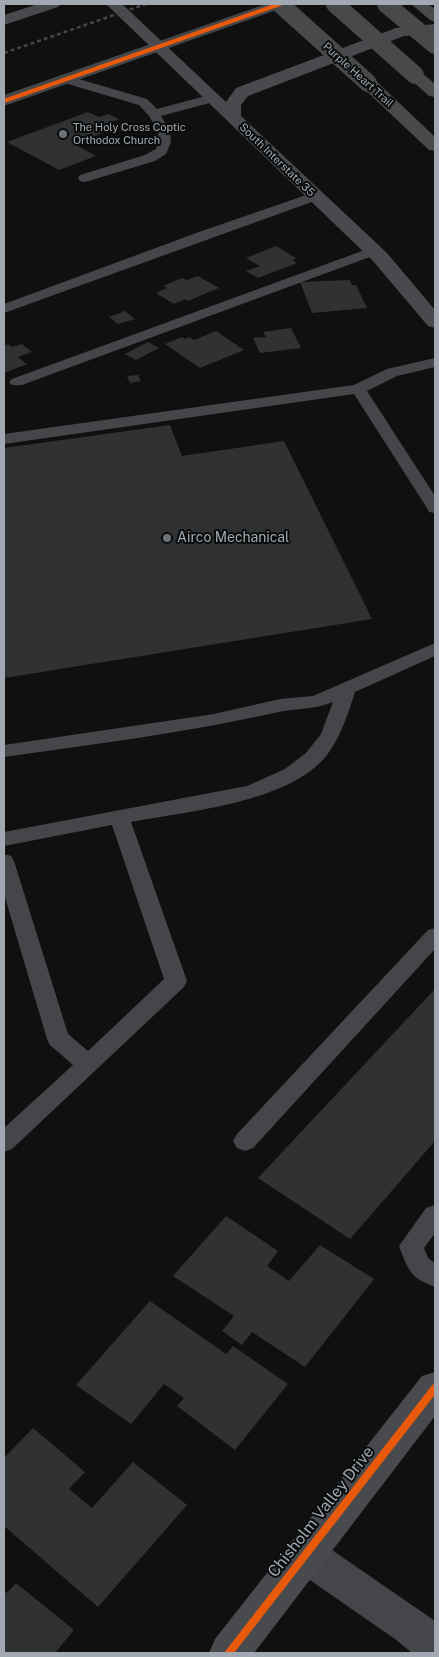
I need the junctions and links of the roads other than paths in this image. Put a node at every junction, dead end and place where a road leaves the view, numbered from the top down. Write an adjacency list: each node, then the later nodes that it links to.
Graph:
1 (53, 4): 8 (main road)
2 (113, 4): 11 (main road, South Interstate 35)
3 (280, 4): 11 (street); 18 (highway, Purple Heart Trail, bridge)
4 (335, 4): 13 (highway, bridge)
5 (386, 4): 10 (highway, bridge)
6 (419, 4): 7 (highway)
7 (435, 17)
8 (4, 20)
9 (435, 30): 17 (main road)
10 (435, 45)
11 (158, 47): 12 (street); 14 (main road, South Interstate 35)
12 (65, 79): 15 (street); 16 (lane)
13 (435, 92)
14 (212, 98): 16 (lane); 17 (main road, South Interstate 35)
15 (4, 101)
16 (154, 114): 19 (lane)
17 (232, 116): 20 (main road, South Interstate 35)
18 (435, 146)
19 (85, 178)
20 (316, 196): 21 (main road, South Interstate 35); 22 (lane)
21 (373, 251): 23 (main road, South Interstate 35); 25 (lane)
22 (4, 309)
23 (435, 322)
24 (435, 363): 26 (lane)
25 (17, 382)
26 (358, 390): 27 (lane); 28 (lane)
27 (4, 439)
28 (435, 508)
29 (435, 649): 30 (lane)
30 (347, 688): 31 (lane); 32 (lane)
31 (4, 751)
32 (119, 817): 33 (lane); 36 (lane)
33 (4, 839)
34 (4, 861): 36 (lane)
35 (435, 936): 37 (lane)
36 (88, 1065): 38 (lane)
37 (245, 1141)
38 (4, 1142)
39 (435, 1215): 40 (lane)
40 (435, 1276)
41 (435, 1388): 42 (main road, Chisholm Valley Drive)
42 (305, 1554): 43 (street); 44 (main road, Chisholm Valley Drive)
43 (435, 1647)
44 (229, 1653)

